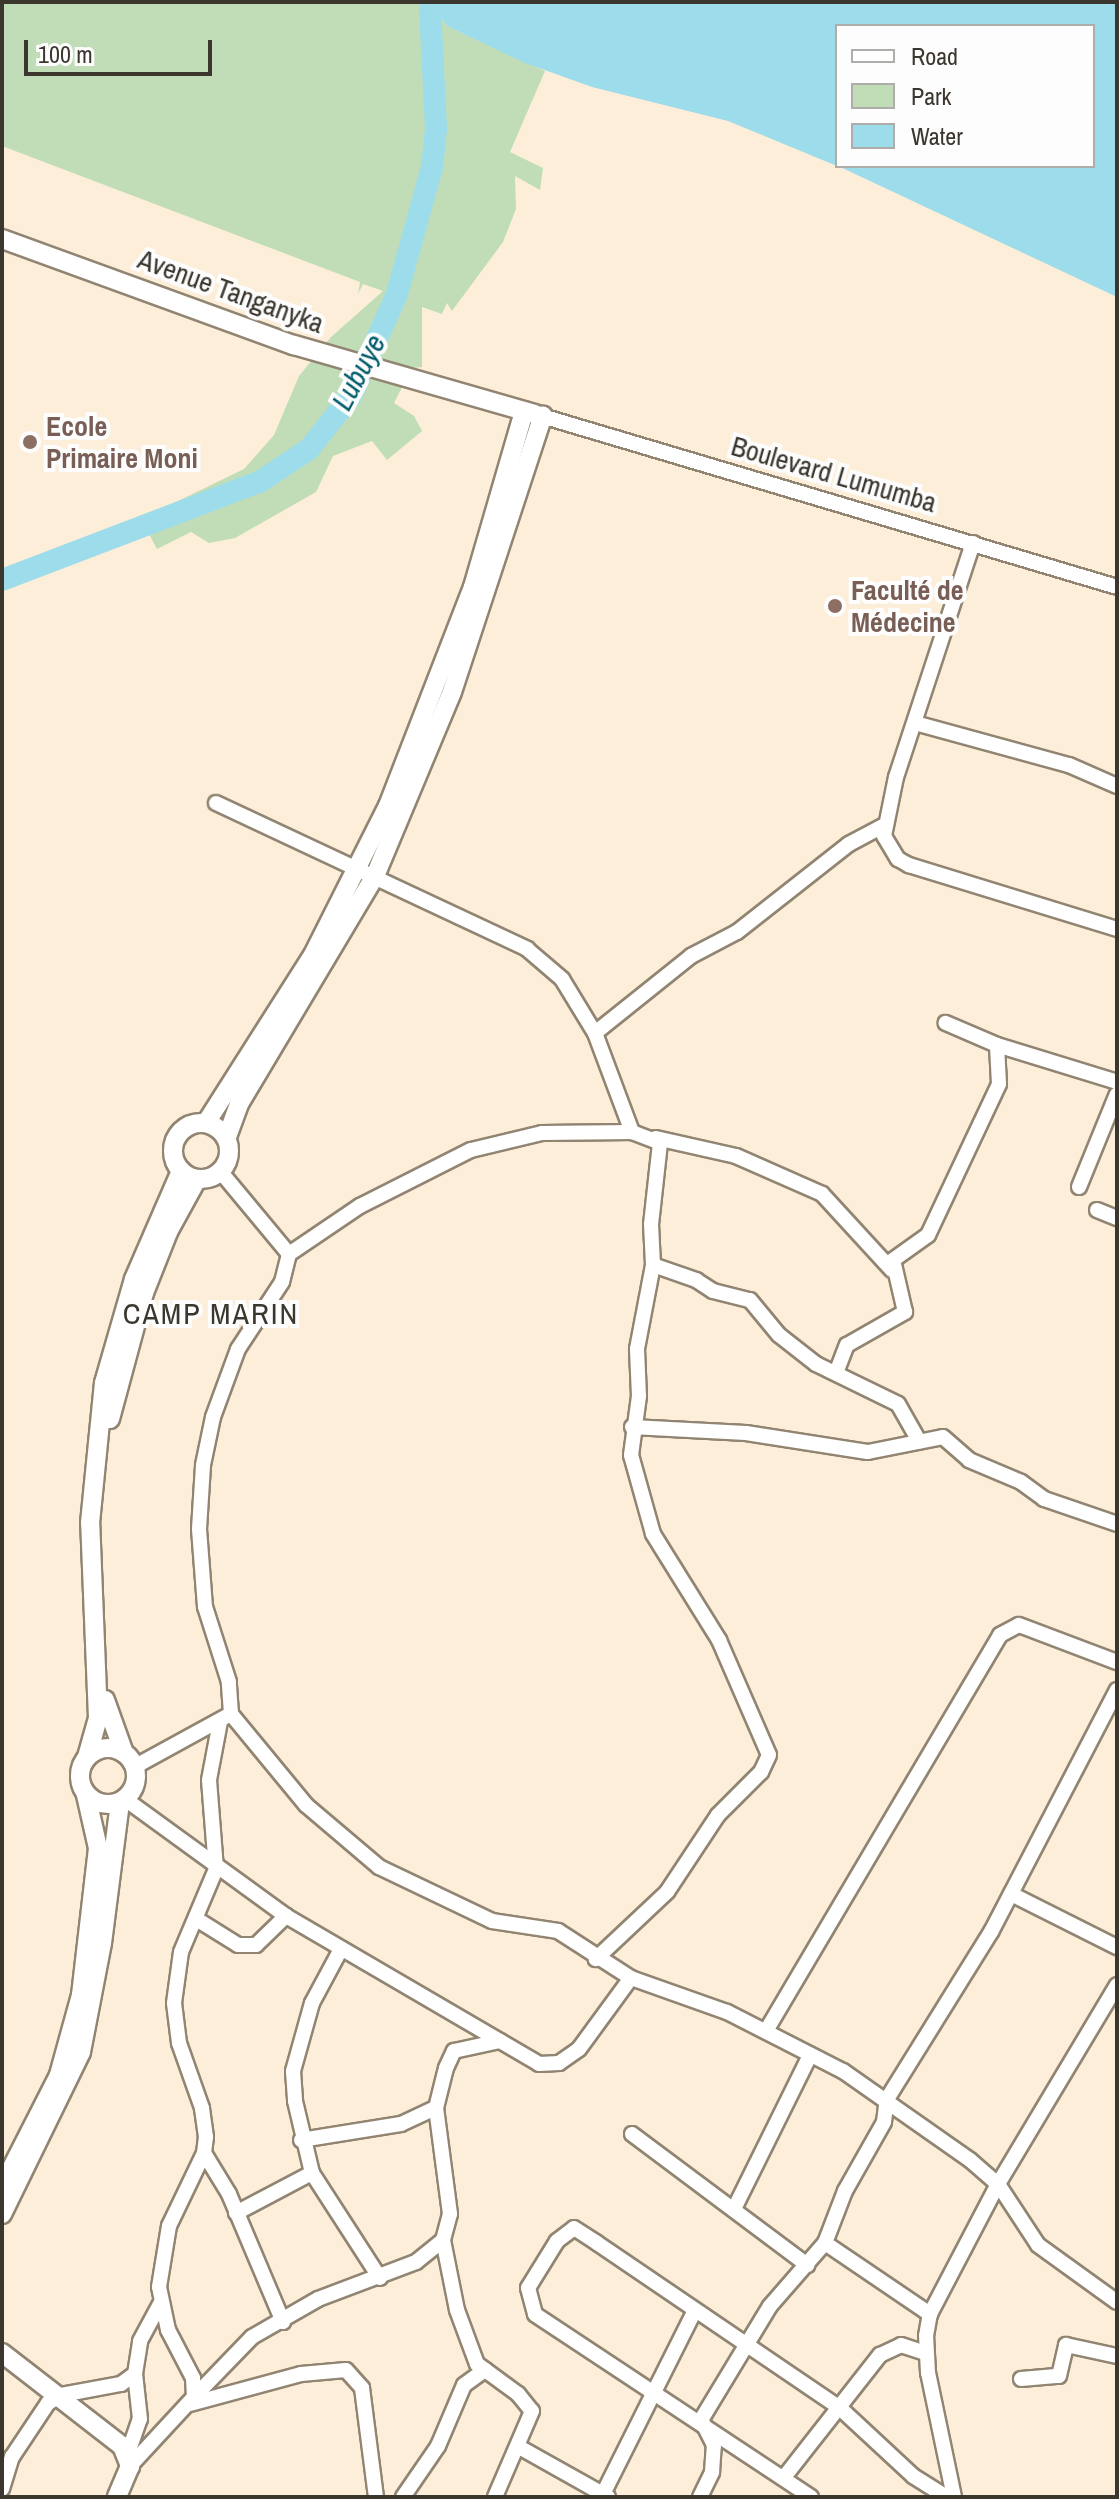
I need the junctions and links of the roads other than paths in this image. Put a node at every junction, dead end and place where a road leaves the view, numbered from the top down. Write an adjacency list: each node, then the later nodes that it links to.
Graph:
1 (2, 239): 2 (street, Avenue Tanganyka)
2 (534, 414): 3 (street, Boulevard Lumumba); 9 (street); 10 (street)
3 (973, 543): 4 (street, Boulevard Lumumba); 5 (street)
4 (1117, 587)
5 (915, 723): 6 (street); 8 (street)
6 (1117, 786)
7 (216, 803): 9 (street)
8 (883, 826): 11 (street); 13 (street)
9 (357, 868): 10 (street); 17 (street)
10 (375, 876): 13 (street); 19 (street)
11 (1117, 929)
12 (946, 1023): 14 (street)
13 (595, 1033): 18 (street)
14 (997, 1045): 15 (street); 28 (street)
15 (1117, 1082)
16 (1117, 1094): 23 (street)
17 (206, 1123): 19 (street); 22 (street)
18 (632, 1132): 20 (street); 26 (street)
19 (227, 1137): 21 (street)
20 (656, 1138): 27 (street); 28 (street)
21 (221, 1172): 22 (street); 26 (street)
22 (189, 1175): 36 (street); 37 (street)
23 (1079, 1187)
24 (1097, 1210): 25 (street)
25 (1117, 1218)
26 (289, 1254): 35 (street)
27 (653, 1265): 29 (street); 30 (street)
28 (892, 1270): 29 (street)
29 (836, 1373): 31 (street)
30 (632, 1427): 31 (street); 46 (street)
31 (919, 1441): 32 (street)
32 (1117, 1524)
33 (1117, 1662): 49 (street)
34 (1117, 1690): 41 (street)
35 (225, 1718): 37 (street); 40 (street); 46 (street)
36 (87, 1757): 37 (street); 38 (street)
37 (129, 1760): 39 (street)
38 (86, 1795): 39 (street); 59 (street)
39 (122, 1801): 40 (street); 62 (street)
40 (216, 1869): 42 (street); 43 (street)
41 (1011, 1894): 44 (street); 52 (street)
42 (286, 1916): 43 (street); 45 (street)
43 (198, 1920): 56 (street)
44 (1117, 1947)
45 (341, 1949): 50 (street); 55 (street)
46 (596, 1959): 47 (street)
47 (631, 1978): 49 (street); 50 (street)
48 (1117, 1985): 58 (street)
49 (766, 2031): 51 (street)
50 (500, 2041): 53 (street)
51 (810, 2055): 52 (street); 60 (street)
52 (887, 2099): 58 (street); 64 (street)
53 (436, 2108): 55 (street); 63 (street)
54 (632, 2134): 60 (street)
55 (301, 2140): 57 (street)
56 (204, 2153): 61 (street); 68 (street)
57 (312, 2173): 61 (street); 66 (street)
58 (998, 2184): 67 (street); 70 (street)
59 (2, 2187)
60 (734, 2209): 65 (street)
61 (236, 2213): 71 (street)
62 (2, 2214)
63 (443, 2240): 66 (street); 76 (street)
64 (825, 2243): 65 (street); 70 (street)
65 (807, 2265): 72 (street)
66 (380, 2278): 71 (street)
67 (1117, 2302)
68 (160, 2304): 77 (street); 81 (street)
69 (694, 2312): 72 (street); 79 (street); 79 (street)
70 (930, 2314): 74 (street)
71 (283, 2322): 81 (street)
72 (744, 2347): 82 (street); 83 (street)
73 (2, 2353): 80 (street)
74 (926, 2353): 82 (street); 96 (street)
75 (1117, 2356): 78 (street)
76 (485, 2370): 84 (street); 91 (street)
77 (135, 2374): 80 (street); 85 (street)
78 (1021, 2379)
79 (651, 2391): 83 (street); 88 (street)
80 (61, 2395): 85 (street); 87 (street)
81 (192, 2400): 85 (street); 90 (street)
82 (841, 2409): 86 (street); 95 (street)
83 (701, 2420): 86 (street); 93 (street)
84 (519, 2447): 88 (street); 92 (street)
85 (129, 2461): 89 (street)
86 (785, 2476): 94 (street)
87 (2, 2489)
88 (605, 2496)
89 (117, 2497)
90 (376, 2497)
91 (403, 2497)
92 (495, 2497)
93 (700, 2497)
94 (811, 2497)
95 (947, 2497)
96 (954, 2497)

